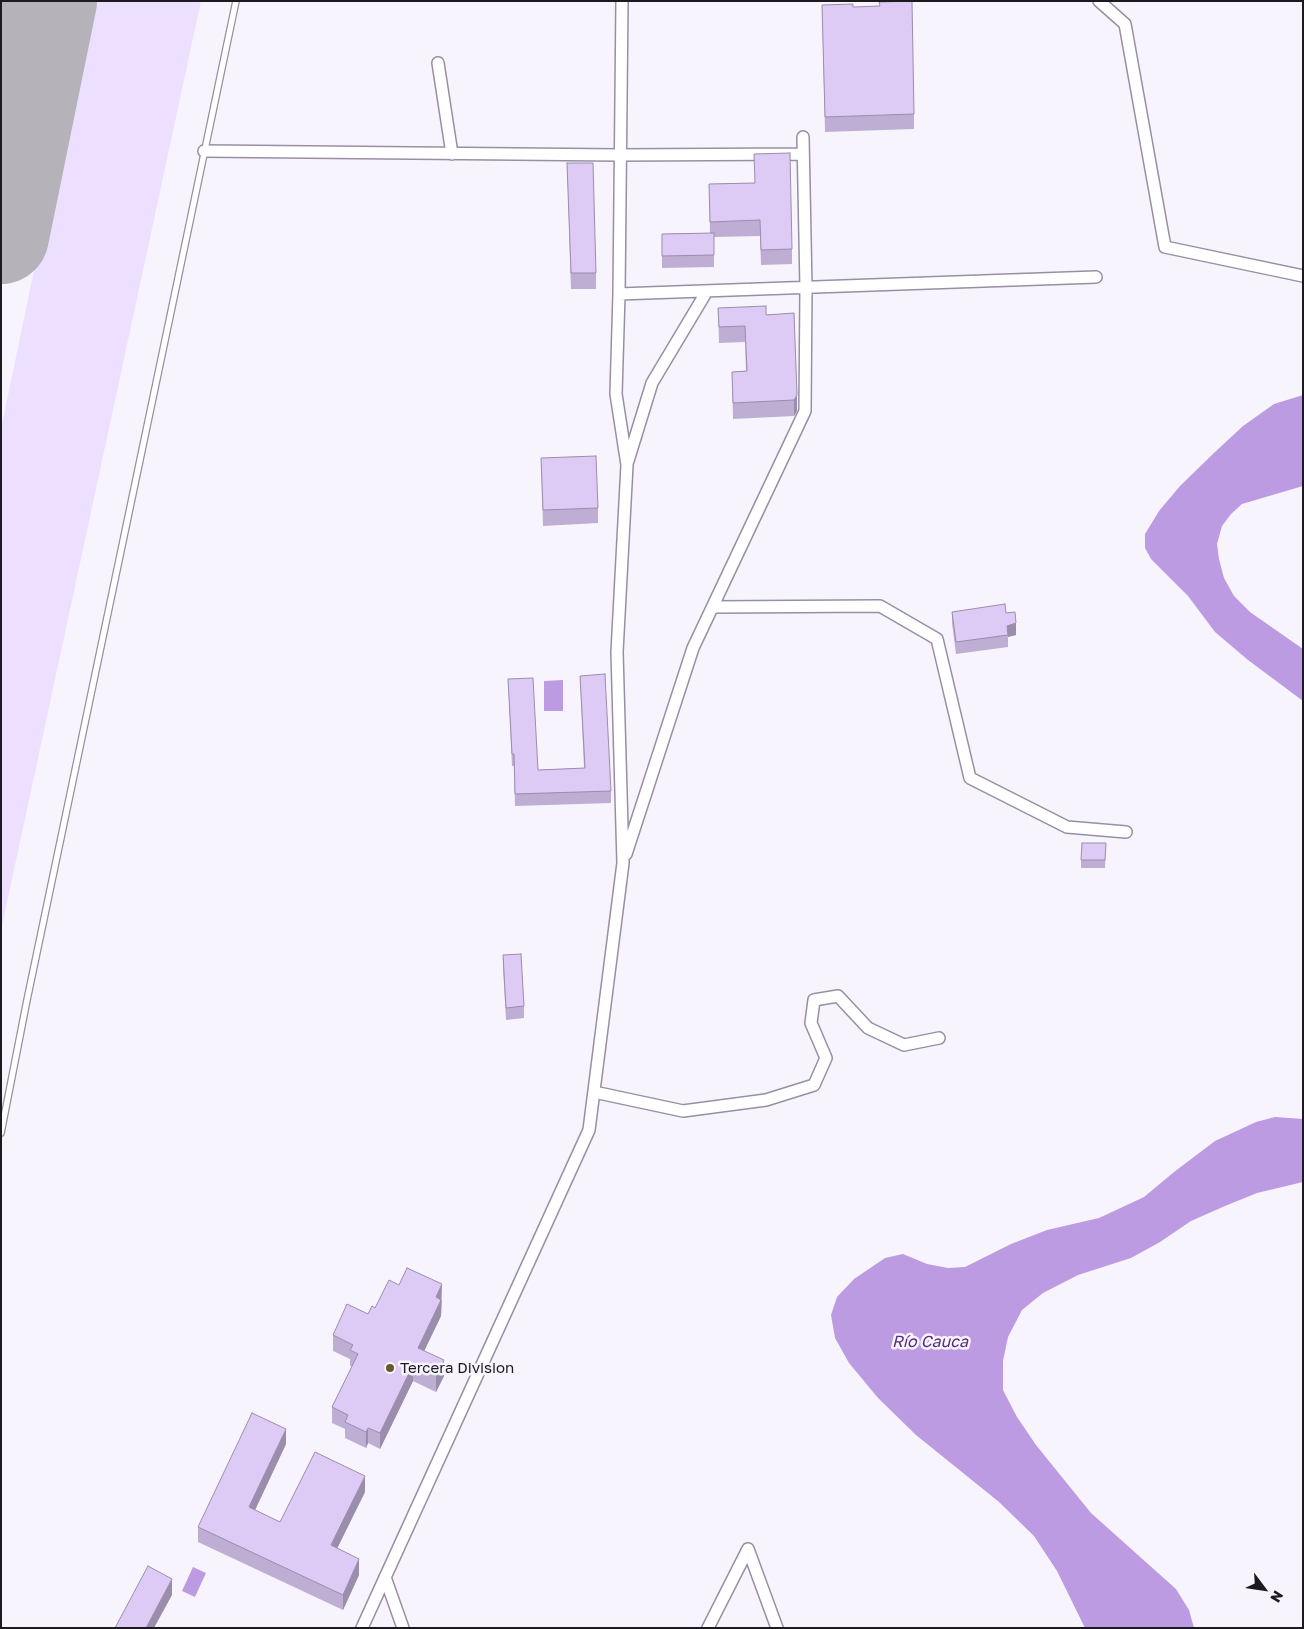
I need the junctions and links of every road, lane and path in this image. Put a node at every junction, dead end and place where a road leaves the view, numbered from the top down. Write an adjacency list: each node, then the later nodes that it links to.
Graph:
1 (236, 1): 6 (lane)
2 (622, 1): 9 (street)
3 (1099, 1): 10 (street)
4 (438, 63): 7 (street)
5 (802, 137): 8 (street)
6 (204, 151): 7 (street); 21 (lane)
7 (452, 154): 9 (street)
8 (803, 154): 9 (street); 12 (street)
9 (619, 156): 14 (street)
10 (1303, 276)
11 (1096, 277): 12 (street)
12 (806, 288): 13 (street); 16 (street)
13 (707, 291): 14 (street); 15 (street)
14 (619, 294): 15 (street)
15 (627, 465): 18 (street)
16 (713, 607): 17 (street); 18 (street)
17 (1126, 832)
18 (623, 863): 20 (street)
19 (939, 1038): 20 (street)
20 (594, 1092): 22 (street)
21 (1, 1133)
22 (385, 1577): 23 (street); 24 (street)
23 (362, 1628)
24 (403, 1628)
25 (708, 1628): 26 (street)
26 (777, 1628)

